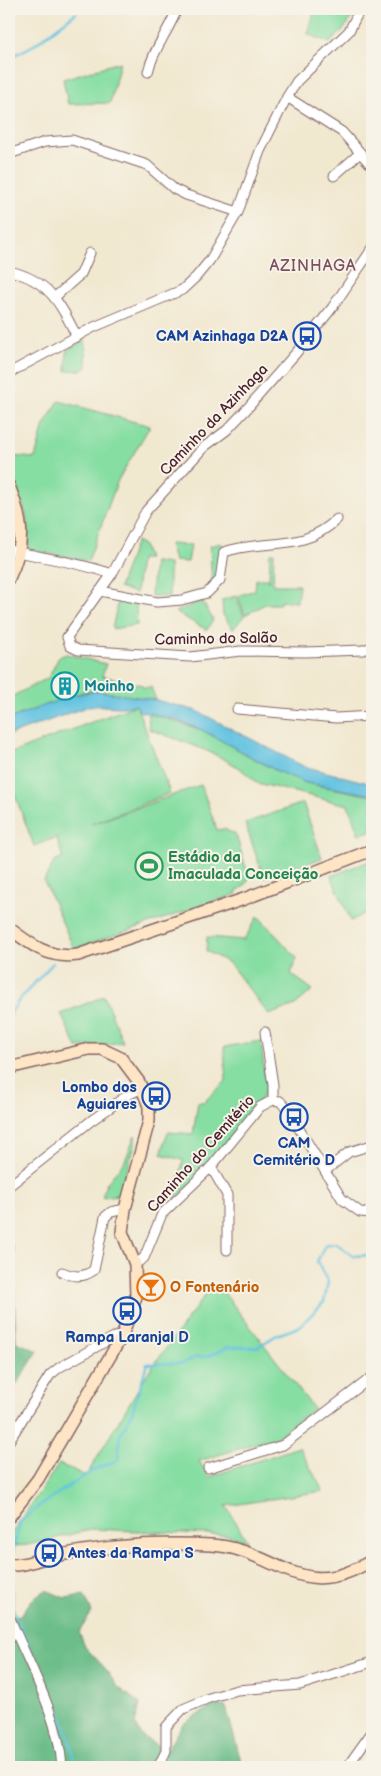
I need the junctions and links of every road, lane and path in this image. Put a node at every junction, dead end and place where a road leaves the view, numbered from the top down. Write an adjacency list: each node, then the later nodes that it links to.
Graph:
1 (177, 9): 3 (street)
2 (360, 9): 4 (street)
3 (148, 72)
4 (287, 97): 6 (street); 9 (street)
5 (9, 154): 9 (street)
6 (360, 154): 7 (street); 8 (street)
7 (372, 166)
8 (334, 176)
9 (238, 212): 14 (street)
10 (372, 249): 19 (street, Caminho da Azinhaga)
11 (90, 253): 13 (street)
12 (9, 271): 13 (street)
13 (55, 297): 14 (street)
14 (78, 337): 15 (street)
15 (9, 373)
16 (9, 486): 18 (main road)
17 (337, 519): 21 (street)
18 (14, 551): 19 (street); 20 (main road)
19 (112, 574): 21 (street, Caminho da Azinhaga)
20 (9, 578)
21 (100, 591): 22 (street, Caminho do Salão)
22 (372, 647)
23 (237, 709): 24 (street)
24 (372, 716)
25 (372, 850): 26 (main road)
26 (9, 928)
27 (265, 1032): 30 (street)
28 (9, 1068): 29 (main road)
29 (142, 1088): 34 (street); 35 (main road)
30 (273, 1100): 32 (street, Caminho do Cemitério); 33 (street, Caminho do Cemitério)
31 (372, 1145): 33 (street)
32 (211, 1167): 37 (street); 38 (street, Caminho do Cemitério)
33 (325, 1171): 36 (street)
34 (9, 1186)
35 (125, 1209): 38 (main road); 39 (street)
36 (372, 1213)
37 (227, 1250)
38 (135, 1264): 40 (main road)
39 (62, 1272)
40 (122, 1336): 42 (street); 44 (main road)
41 (372, 1377): 43 (street)
42 (9, 1441)
43 (208, 1468)
44 (9, 1517)
45 (372, 1560): 46 (main road)
46 (9, 1564)
47 (9, 1616): 50 (street)
48 (372, 1662): 51 (street)
49 (372, 1732): 52 (street)
50 (62, 1767)
51 (158, 1767)
52 (347, 1767)

